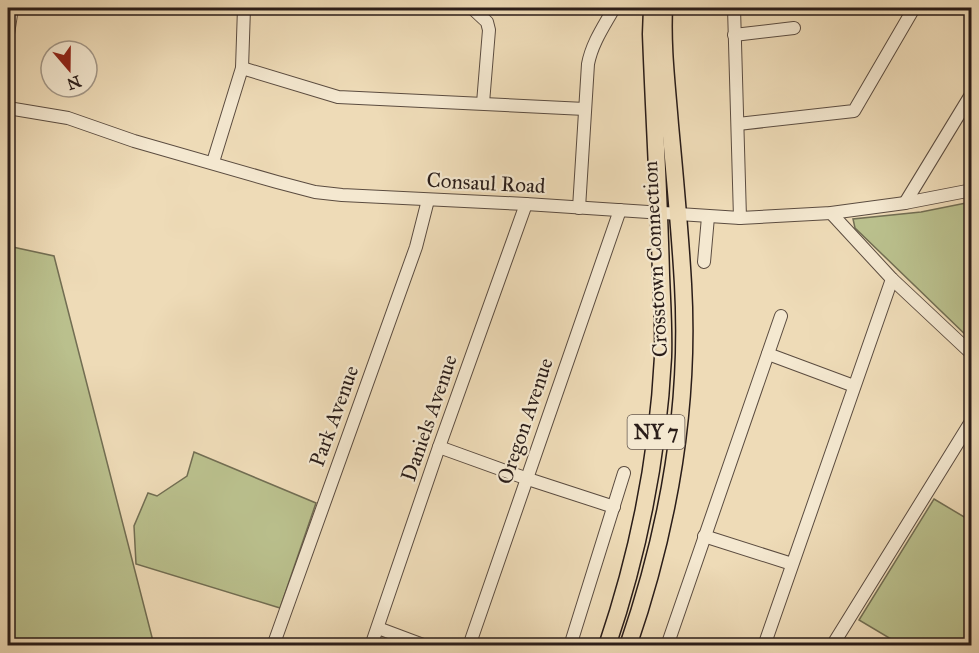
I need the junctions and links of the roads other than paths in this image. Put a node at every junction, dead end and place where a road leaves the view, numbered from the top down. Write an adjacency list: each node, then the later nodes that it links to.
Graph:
1 (12, 8): 11 (street)
2 (244, 8): 13 (street)
3 (472, 8): 15 (street)
4 (614, 8): 17 (street)
5 (651, 8): 10 (highway)
6 (665, 8): 10 (highway)
7 (734, 8): 12 (street)
8 (914, 8): 18 (street)
9 (794, 28): 12 (street)
10 (657, 31): 26 (highway, Crosstown Connection / NY 7); 28 (highway, Crosstown Connection / NY 7)
11 (8, 34)
12 (734, 35): 18 (street)
13 (242, 68): 15 (street); 19 (street)
14 (972, 93): 22 (street)
15 (483, 103): 17 (street)
16 (8, 108): 19 (street, Consaul Road)
17 (585, 109): 24 (street)
18 (738, 124): 30 (street)
19 (213, 162): 21 (street, Consaul Road)
20 (972, 190): 22 (street, Consaul Road)
21 (428, 200): 23 (street, Consaul Road); 45 (street, Park Avenue)
22 (905, 203): 27 (street, Consaul Road)
23 (526, 204): 24 (street, Consaul Road); 38 (street, Daniels Avenue)
24 (579, 208): 25 (street, Consaul Road)
25 (620, 210): 26 (street, Consaul Road); 40 (street, Oregon Avenue)
26 (660, 212): 28 (street, Consaul Road); 50 (highway, Crosstown Connection / NY 7)
27 (831, 213): 30 (street, Consaul Road); 32 (street)
28 (678, 214): 29 (street, Consaul Road); 51 (highway, Crosstown Connection / NY 7)
29 (708, 217): 30 (street, Consaul Road); 31 (street)
30 (740, 219)
31 (704, 262)
32 (892, 279): 35 (street); 36 (street)
33 (781, 316): 34 (street)
34 (768, 354): 36 (street); 42 (street)
35 (972, 354)
36 (854, 386): 43 (street)
37 (972, 420): 54 (street)
38 (439, 447): 40 (street); 44 (street, Daniels Avenue)
39 (624, 473): 41 (street)
40 (525, 478): 41 (street); 48 (street, Oregon Avenue)
41 (614, 507): 49 (street)
42 (704, 536): 43 (street); 52 (street)
43 (792, 564): 53 (street)
44 (378, 628): 46 (street, Daniels Avenue); 47 (street)
45 (273, 645)
46 (371, 645)
47 (426, 645)
48 (469, 645)
49 (570, 645)
50 (607, 645)
51 (628, 645)
52 (666, 645)
53 (764, 645)
54 (832, 645)

